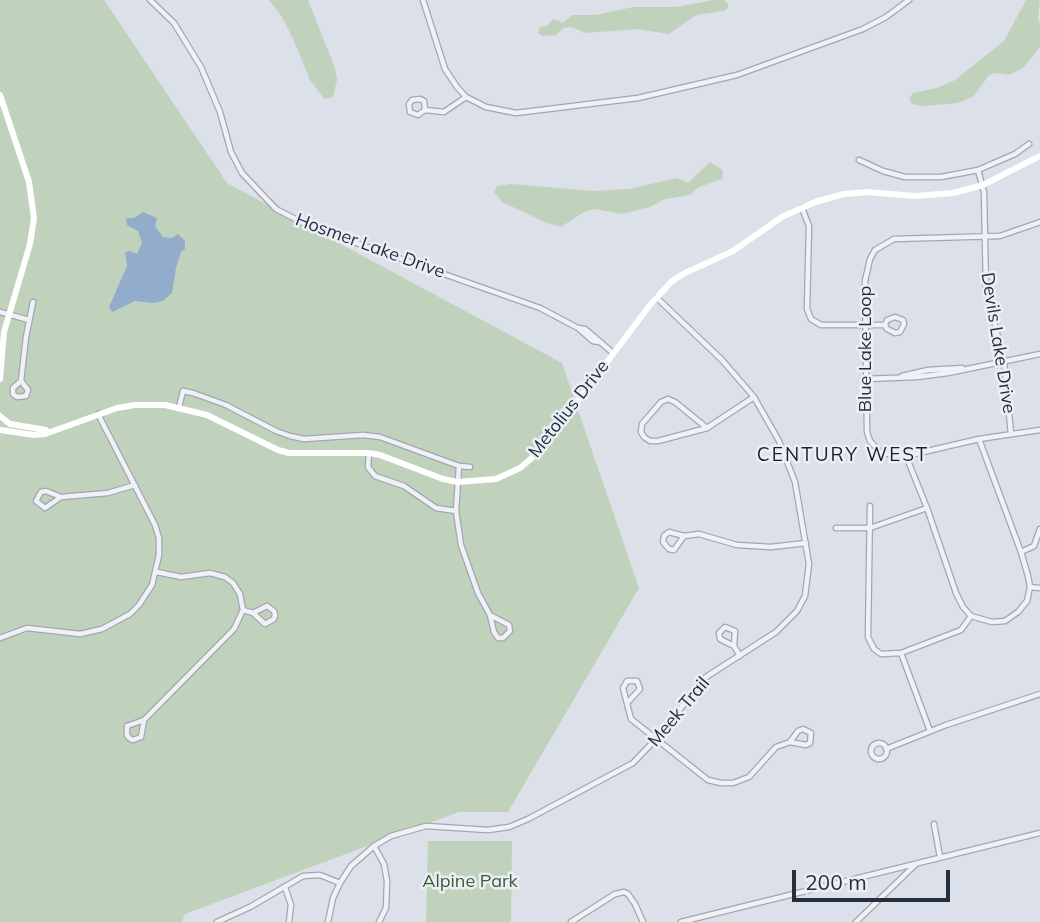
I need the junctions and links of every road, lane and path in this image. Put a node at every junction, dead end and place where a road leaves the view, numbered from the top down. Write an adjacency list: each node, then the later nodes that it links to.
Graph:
1 (150, 0): 22 (street, Hosmer Lake Drive)
2 (423, 0): 5 (street)
3 (909, 0): 5 (street)
4 (0, 95): 18 (street)
5 (466, 97): 6 (street)
6 (425, 110)
7 (1029, 144): 10 (street)
8 (1040, 156): 11 (street, Metolius Drive)
9 (859, 160): 10 (street)
10 (978, 170): 11 (street, Devils Lake Drive)
11 (983, 185): 12 (street, Metolius Drive); 14 (street, Devils Lake Drive)
12 (801, 207): 15 (street, Metolius Drive); 21 (street)
13 (1040, 222): 14 (street, Blue Lake Loop)
14 (985, 237): 21 (street, Blue Lake Loop); 25 (street, Devils Lake Drive)
15 (656, 297): 22 (street, Metolius Drive); 29 (street, Meek Trail)
16 (33, 302): 19 (street)
17 (0, 313): 18 (street)
18 (8, 314): 19 (street); 24 (street)
19 (29, 320): 28 (street)
20 (885, 325): 21 (street)
21 (866, 326): 27 (street, Blue Lake Loop)
22 (613, 353): 43 (street, Metolius Drive)
23 (1040, 354): 25 (street)
24 (0, 358): 26 (street)
25 (1004, 362): 27 (street); 37 (street, Devils Lake Drive)
26 (0, 379)
27 (866, 379): 40 (street, Blue Lake Loop)
28 (22, 381)
29 (754, 397): 33 (street); 53 (street, Meek Trail)
30 (179, 407): 31 (street, Metolius Drive); 39 (street, Metolius Drive); 41 (street)
31 (98, 414): 36 (street, Metolius Drive); 44 (street)
32 (0, 419): 36 (street, Metolius Drive)
33 (707, 428): 33 (street)
34 (0, 430): 36 (street, Metolius Drive)
35 (1040, 430): 37 (street)
36 (52, 431)
37 (1011, 434): 38 (street)
38 (979, 439): 40 (street); 54 (street)
39 (369, 453): 43 (street, Metolius Drive); 48 (street)
40 (906, 456): 47 (street)
41 (459, 466): 42 (street); 43 (street)
42 (470, 467)
43 (458, 482): 48 (street)
44 (135, 485): 45 (street); 55 (street)
45 (61, 497): 45 (street)
46 (870, 506): 50 (street)
47 (927, 508): 50 (street); 61 (street)
48 (456, 511): 60 (street)
49 (836, 528): 50 (street)
50 (870, 528): 64 (street)
51 (1040, 528): 54 (street)
52 (684, 536): 52 (street); 53 (street)
53 (806, 543): 65 (street, Meek Trail)
54 (1021, 552): 56 (street)
55 (157, 572): 58 (street); 62 (street)
56 (1030, 587): 57 (street); 61 (street)
57 (1040, 588)
58 (243, 610): 59 (street); 68 (street)
59 (253, 613): 59 (street)
60 (490, 615): 60 (street)
61 (971, 616): 64 (street)
62 (0, 638)
63 (734, 646): 63 (street); 65 (street)
64 (901, 653): 69 (street)
65 (740, 656): 70 (street, Meek Trail)
66 (1040, 694): 69 (street)
67 (628, 702): 67 (street); 70 (street)
68 (144, 720): 68 (street)
69 (930, 732): 72 (street)
70 (655, 740): 71 (street); 75 (street, Meek Trail)
71 (790, 742): 71 (street)
72 (886, 749)
73 (934, 824): 76 (street)
74 (1040, 833): 76 (street)
75 (374, 846): 78 (street, Meek Trail); 83 (street)
76 (940, 857): 77 (street)
77 (917, 863): 86 (street); 87 (street)
78 (340, 883): 79 (street); 82 (street, Meek Trail)
79 (285, 887): 80 (street); 81 (street)
80 (217, 922)
81 (289, 922)
82 (328, 922)
83 (379, 922)
84 (571, 922): 85 (street)
85 (643, 922)
86 (681, 922)
87 (856, 922)

